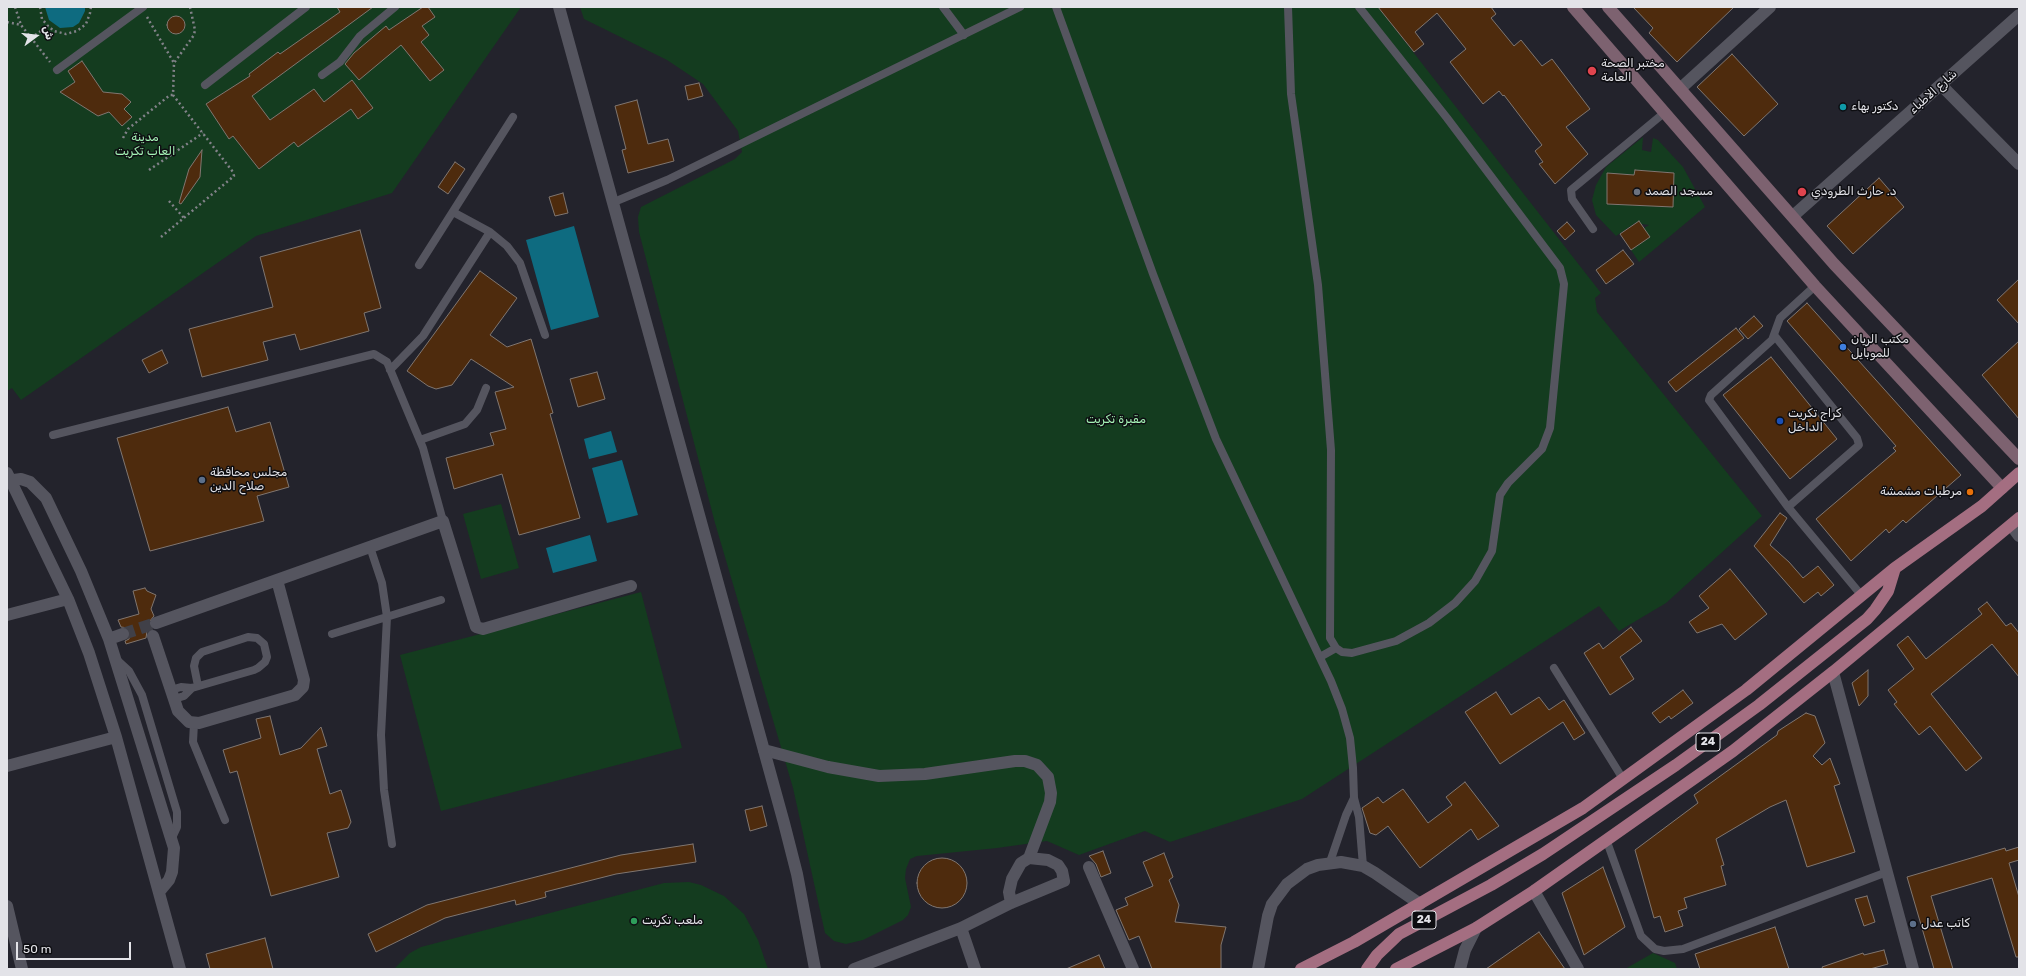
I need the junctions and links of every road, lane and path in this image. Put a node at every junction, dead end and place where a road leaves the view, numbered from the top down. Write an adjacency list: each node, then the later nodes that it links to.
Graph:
1 (15, 7): 19 (path)
2 (40, 7): 20 (path)
3 (91, 7): 20 (path)
4 (190, 7): 23 (path)
5 (306, 7): 26 (lane)
6 (395, 7): 25 (lane)
7 (559, 7): 37 (street)
8 (943, 7): 21 (lane)
9 (1020, 7): 21 (lane)
10 (1056, 7): 75 (lane)
11 (1288, 7): 74 (lane)
12 (1359, 7): 74 (lane)
13 (1573, 7): 30 (main road)
14 (1608, 7): 28 (main road)
15 (1770, 7): 28 (street)
16 (142, 8): 23 (path); 24 (lane)
17 (2019, 15): 27 (street, شارع الاطباء)
18 (7, 22): 19 (path)
19 (21, 25): 22 (path)
20 (48, 26): 22 (path)
21 (964, 35): 37 (lane)
22 (32, 38): 24 (path)
23 (174, 63): 29 (path)
24 (57, 70)
25 (322, 76)
26 (205, 85)
27 (1941, 85): 34 (street); 39 (street, شارع الاطباء)
28 (1681, 88): 39 (main road)
29 (173, 95): 32 (path); 33 (path)
30 (1664, 113): 41 (lane); 45 (main road)
31 (513, 117): 38 (lane)
32 (203, 133): 35 (path); 40 (path)
33 (123, 138)
34 (2019, 164)
35 (149, 170)
36 (169, 200): 40 (path)
37 (614, 202): 82 (street)
38 (453, 212): 42 (lane); 44 (lane)
39 (1793, 216): 52 (main road)
40 (184, 218): 43 (path)
41 (1593, 229)
42 (490, 232): 46 (lane); 48 (lane)
43 (161, 237)
44 (419, 265)
45 (1815, 286): 47 (lane); 55 (main road)
46 (545, 335)
47 (1774, 335): 56 (lane); 56 (lane)
48 (390, 370): 50 (lane); 51 (lane)
49 (486, 388): 51 (lane)
50 (53, 436)
51 (420, 440): 57 (lane)
52 (2019, 459)
53 (2019, 473): 55 (main road)
54 (8, 478): 65 (street); 73 (street)
55 (2002, 488): 61 (main road)
56 (1788, 508): 64 (lane)
57 (443, 521): 60 (street); 63 (street)
58 (2015, 522): 59 (street); 77 (main road)
59 (2019, 536)
60 (370, 547): 62 (street); 68 (lane)
61 (1896, 568): 64 (main road); 109 (main road, 24)
62 (277, 580): 69 (street); 80 (street)
63 (631, 586)
64 (1862, 596): 84 (main road)
65 (68, 599): 67 (street); 81 (street)
66 (441, 600): 68 (lane)
67 (7, 615)
68 (387, 617): 71 (lane); 88 (lane)
69 (156, 622)
70 (123, 634): 73 (street)
71 (332, 634)
72 (153, 636): 79 (street)
73 (109, 639): 95 (street)
74 (1336, 648): 75 (lane)
75 (1320, 657): 85 (lane)
76 (1554, 668): 84 (lane)
77 (1833, 672): 87 (main road); 93 (street)
78 (195, 687): 78 (lane); 79 (lane)
79 (172, 694): 80 (street)
80 (194, 723): 86 (lane)
81 (116, 737): 83 (street); 95 (street)
82 (764, 750): 89 (street); 103 (street)
83 (7, 766)
84 (1623, 779): 97 (main road)
85 (1354, 798): 90 (lane); 91 (lane)
86 (225, 820)
87 (1606, 839): 93 (lane); 94 (main road)
88 (392, 844)
89 (1029, 858): 96 (street); 96 (street)
90 (1330, 862): 91 (street); 107 (street)
91 (1363, 866): 97 (street)
92 (1089, 867): 106 (street)
93 (1887, 872): 113 (street)
94 (1534, 891): 100 (main road); 112 (street)
95 (159, 892): 102 (street)
96 (1011, 903): 99 (street)
97 (1420, 904): 108 (main road)
98 (7, 906): 101 (street)
99 (961, 928): 104 (street); 105 (street)
100 (1476, 928): 110 (main road); 111 (street)
101 (22, 969)
102 (180, 969)
103 (815, 969)
104 (854, 969)
105 (975, 969)
106 (1133, 969)
107 (1258, 969)
108 (1301, 969)
109 (1367, 969)
110 (1396, 969)
111 (1460, 969)
112 (1578, 969)
113 (1914, 969)

